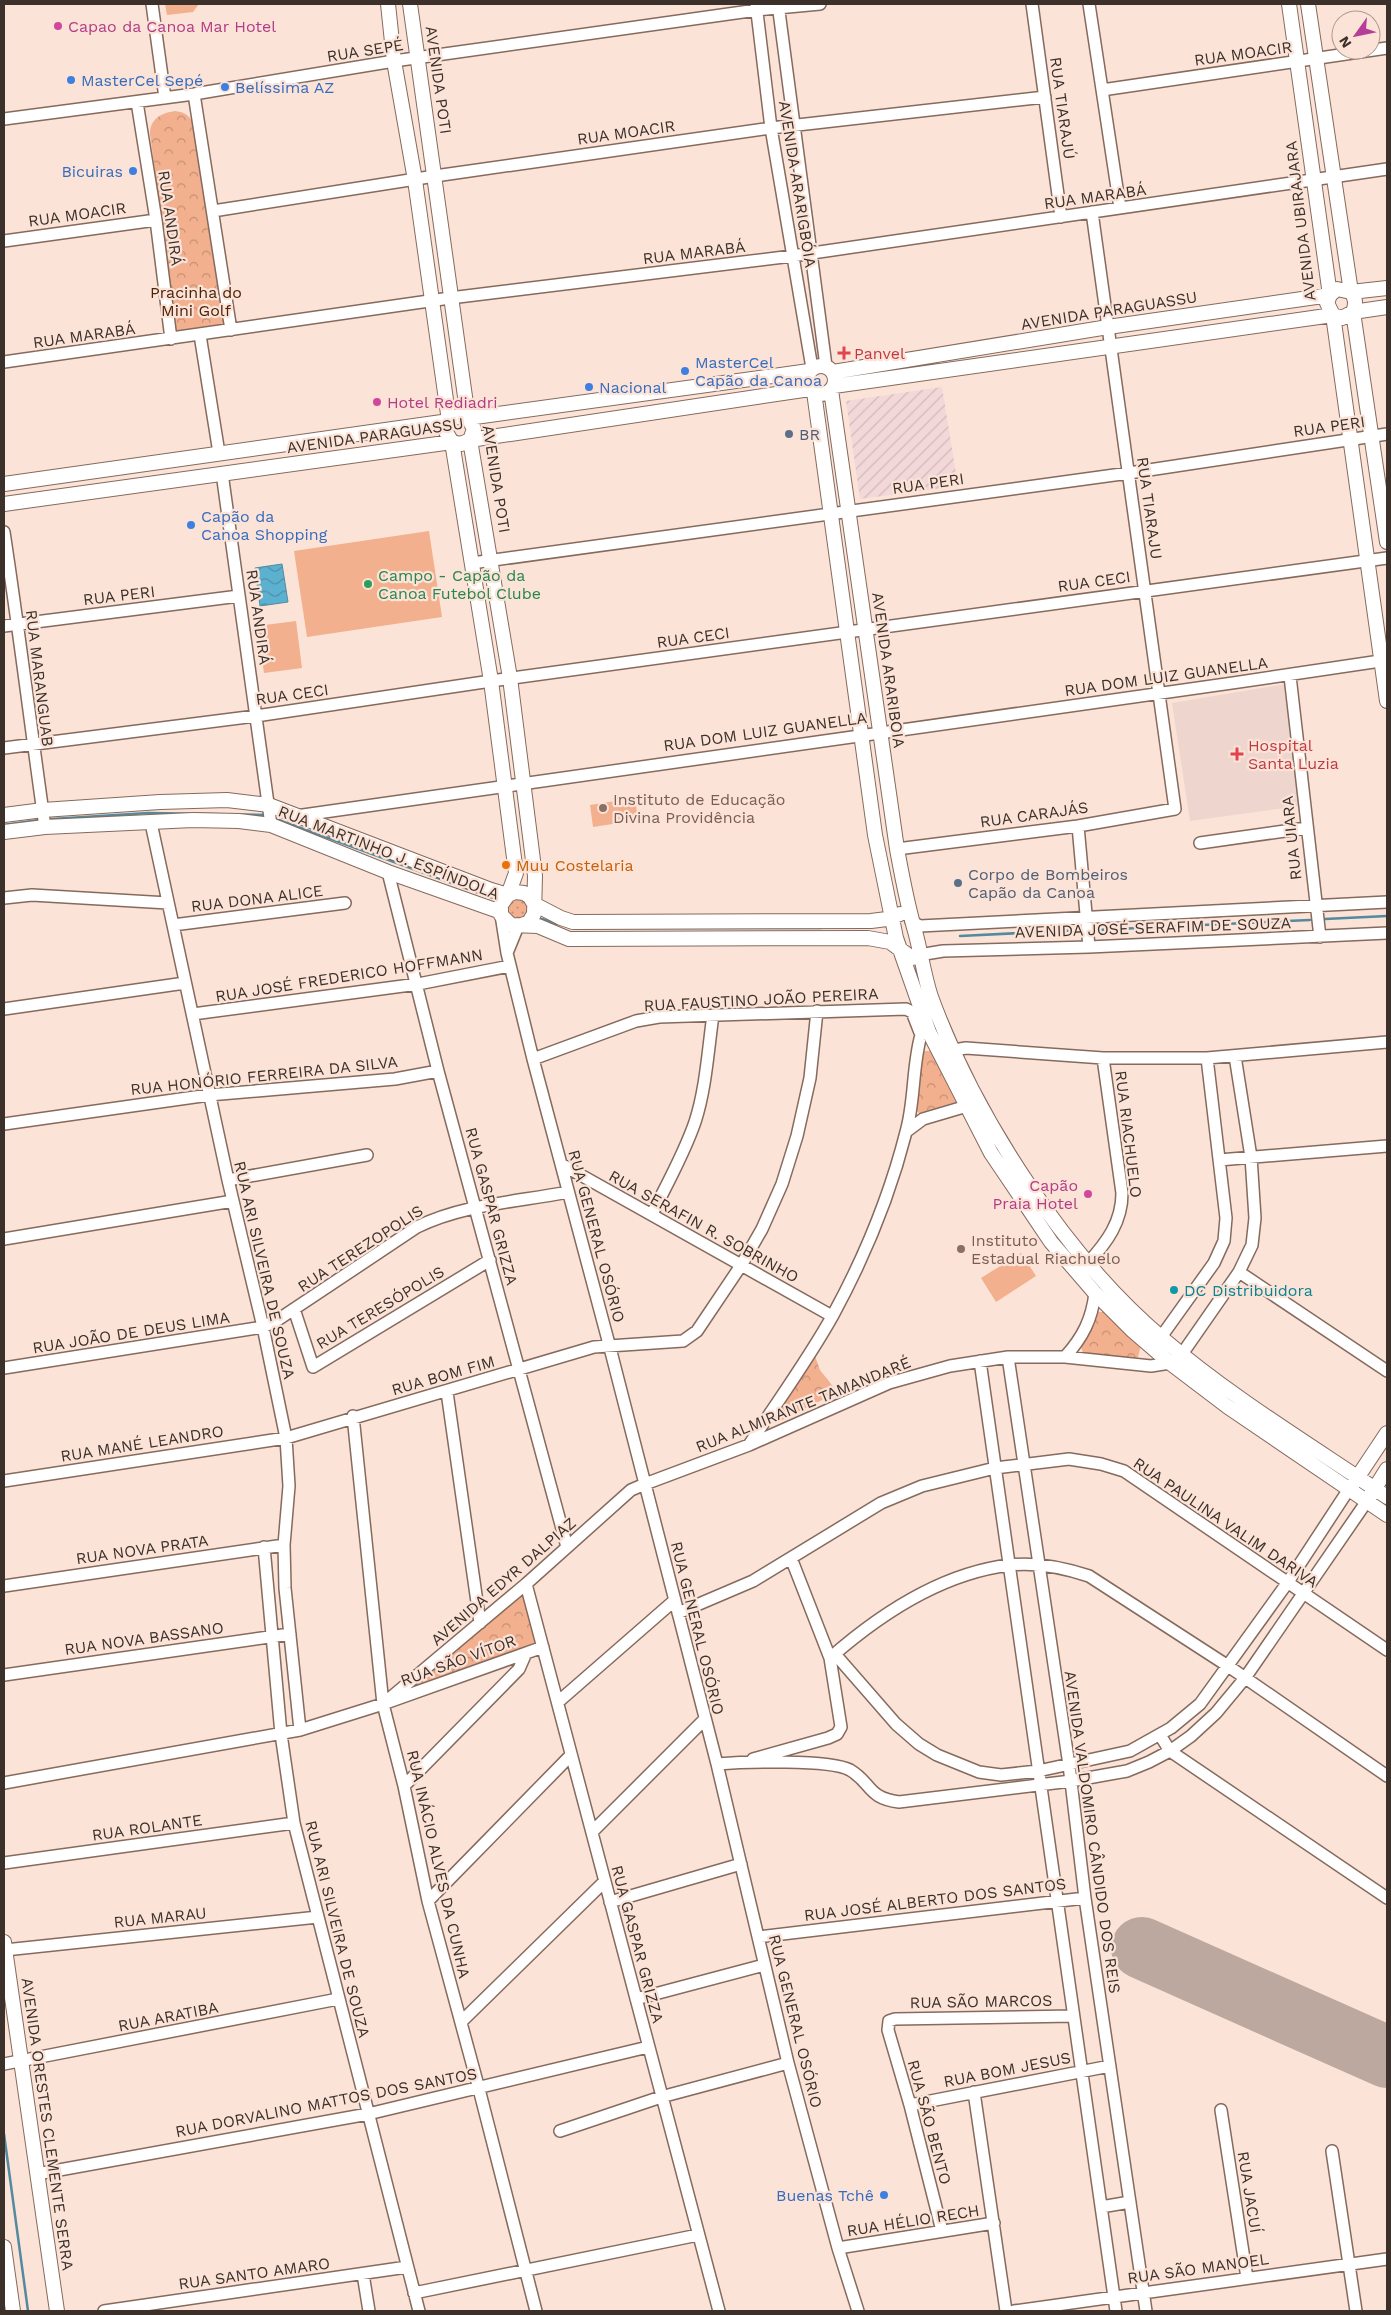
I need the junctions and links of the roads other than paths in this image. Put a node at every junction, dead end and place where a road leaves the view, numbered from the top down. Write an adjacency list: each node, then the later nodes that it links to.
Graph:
1 (152, 4): 18 (street)
2 (388, 4): 14 (main road)
3 (410, 4): 12 (main road, AVENIDA POTI)
4 (820, 4): 9 (street, RUA SEPÉ)
5 (1032, 4): 19 (street, RUA TIARAJÚ)
6 (1090, 4): 16 (street)
7 (1289, 4): 15 (main road, AVENIDA UBIRAJARA)
8 (1308, 4): 13 (main road)
9 (778, 6): 10 (street, RUA SEPÉ); 22 (street, AVENIDA ARARIGBÓIA)
10 (757, 7): 12 (street, RUA SEPÉ); 23 (street, AVENIDA ARARIGBÓIA)
11 (1387, 48): 13 (street, RUA MOACIR)
12 (418, 58): 14 (street, RUA SEPÉ); 25 (main road, AVENIDA POTI)
13 (1315, 59): 15 (street, RUA MOACIR); 26 (main road)
14 (394, 61): 17 (street, RUA SEPÉ); 27 (main road)
15 (1297, 62): 16 (street, RUA MOACIR); 28 (main road, AVENIDA UBIRAJARA)
16 (1102, 90): 29 (street)
17 (194, 94): 18 (street, RUA SEPÉ); 30 (street)
18 (165, 98): 20 (street, RUA SEPÉ)
19 (1045, 98): 22 (street, RUA MOACIR); 32 (street, RUA TIARAJÚ)
20 (137, 102): 21 (street, RUA SEPÉ); 33 (street, RUA ANDIRÁ)
21 (4, 119)
22 (794, 125): 23 (street, RUA MOACIR); 35 (street, AVENIDA ARARIGBÓIA)
23 (772, 128): 25 (street, RUA MOACIR); 36 (street, AVENIDA ARARIGBÓIA)
24 (1387, 169): 26 (street, RUA MARABÁ)
25 (435, 176): 27 (street, RUA MOACIR); 40 (main road, AVENIDA POTI)
26 (1333, 177): 28 (street, RUA MARABÁ); 38 (main road)
27 (415, 180): 30 (street, RUA MOACIR); 41 (main road)
28 (1314, 180): 29 (street, RUA MARABÁ); 39 (main road, AVENIDA UBIRAJARA)
29 (1120, 208): 31 (street, RUA MARABÁ)
30 (213, 211): 46 (street)
31 (1092, 212): 32 (street, RUA MARABÁ); 45 (street, RUA TIARAJU)
32 (1061, 217): 35 (street, RUA MARABÁ)
33 (156, 220): 34 (street, RUA MOACIR); 48 (street, RUA ANDIRÁ)
34 (4, 241)
35 (812, 253): 36 (street, RUA MARABÁ); 51 (street, AVENIDA ARARIGBÓIA)
36 (792, 256): 40 (street, RUA MARABÁ); 51 (street, AVENIDA ARARIGBÓIA)
37 (1387, 288): 38 (main road, AVENIDA PARAGUASSU)
38 (1351, 292): 39 (main road, AVENIDA PARAGUASSU); 43 (main road)
39 (1330, 295): 44 (main road, AVENIDA UBIRAJARA); 45 (main road, AVENIDA PARAGUASSU)
40 (450, 298): 41 (street, RUA MARABÁ); 53 (main road, AVENIDA POTI)
41 (433, 301): 46 (street, RUA MARABÁ); 54 (main road)
42 (1387, 307): 43 (main road, AVENIDA PARAGUASSU)
43 (1353, 312): 44 (main road, AVENIDA PARAGUASSU); 56 (main road)
44 (1333, 315): 49 (main road, AVENIDA PARAGUASSU); 57 (main road, AVENIDA UBIRAJARA)
45 (1108, 326): 49 (street, RUA TIARAJU); 51 (main road, AVENIDA PARAGUASSU)
46 (230, 330): 47 (street, RUA MARABÁ)
47 (200, 335): 48 (street, RUA MARABÁ); 60 (street)
48 (171, 339): 50 (street, RUA MARABÁ)
49 (1111, 346): 51 (main road, AVENIDA PARAGUASSU); 62 (street, RUA TIARAJU)
50 (4, 362)
51 (824, 376): 52 (main road); 52 (main road, AVENIDA PARAGUASSU); 53 (main road, AVENIDA PARAGUASSU); 65 (main road, AVENIDA ARARIBOIA)
52 (812, 390): 58 (main road, AVENIDA PARAGUASSU); 66 (main road)
53 (468, 418): 54 (main road, AVENIDA PARAGUASSU); 58 (main road, AVENIDA POTI)
54 (449, 421): 59 (main road); 60 (main road, AVENIDA PARAGUASSU)
55 (1387, 434): 56 (street, RUA PERI)
56 (1372, 436): 57 (street, RUA PERI); 68 (main road)
57 (1350, 439): 62 (street, RUA PERI); 70 (main road, AVENIDA UBIRAJARA)
58 (470, 440): 59 (main road, AVENIDA PARAGUASSU); 71 (main road, AVENIDA POTI)
59 (452, 442): 61 (main road, AVENIDA PARAGUASSU); 72 (main road)
60 (219, 453): 63 (main road, AVENIDA PARAGUASSU)
61 (222, 473): 64 (main road, AVENIDA PARAGUASSU); 76 (street, RUA ANDIRÁ)
62 (1129, 473): 65 (street, RUA PERI); 75 (street, RUA TIARAJU)
63 (4, 484)
64 (4, 504)
65 (849, 510): 66 (street, RUA PERI); 73 (main road, AVENIDA ARARIBOIA)
66 (829, 513): 71 (street, RUA PERI); 74 (main road)
67 (4, 532): 77 (street, RUA MARANGUAB)
68 (1387, 542)
69 (1387, 558): 70 (street, RUA CECI)
70 (1367, 559): 75 (street, RUA CECI); 81 (main road, AVENIDA UBIRAJARA)
71 (492, 561): 72 (street, RUA PERI); 83 (main road, AVENIDA POTI)
72 (472, 563): 84 (main road)
73 (859, 583): 74 (main road); 79 (main road, AVENIDA ARARIBOIA)
74 (840, 586): 80 (main road)
75 (1146, 590): 79 (street, RUA CECI); 85 (street, RUA TIARAJU)
76 (239, 596): 77 (street, RUA PERI); 89 (street, RUA ANDIRÁ)
77 (18, 624): 78 (street, RUA PERI); 92 (street, RUA MARANGUAB)
78 (4, 626)
79 (866, 631): 80 (street, RUA CECI); 87 (main road, AVENIDA ARARIBOIA)
80 (846, 633): 83 (street, RUA CECI); 88 (main road)
81 (1384, 661): 82 (street, RUA DOM LUIZ GUANELLA); 86 (main road, AVENIDA UBIRAJARA)
82 (1290, 676): 85 (street, RUA DOM LUIZ GUANELLA); 107 (street, RUA UIARA)
83 (510, 678): 84 (street, RUA CECI); 94 (main road, AVENIDA POTI)
84 (491, 681): 89 (street, RUA CECI); 95 (main road)
85 (1159, 693): 90 (street, RUA DOM LUIZ GUANELLA); 99 (street, RUA TIARAJU)
86 (1387, 701)
87 (876, 702): 88 (main road); 90 (main road, AVENIDA ARARIBOIA)
88 (857, 706): 91 (main road)
89 (256, 716): 92 (street, RUA CECI); 98 (street, RUA ANDIRÁ)
90 (880, 731): 91 (street, RUA DOM LUIZ GUANELLA); 96 (main road, AVENIDA ARARIBOIA)
91 (861, 735): 94 (street, RUA DOM LUIZ GUANELLA); 97 (main road)
92 (32, 744): 93 (street, RUA CECI); 100 (street, RUA MARANGUAB)
93 (4, 748)
94 (523, 782): 95 (street, RUA DOM LUIZ GUANELLA); 119 (main road, AVENIDA POTI)
95 (505, 785): 102 (street, RUA DOM LUIZ GUANELLA); 114 (main road)
96 (890, 800): 97 (main road); 109 (main road, AVENIDA ARARIBOIA)
97 (871, 803): 110 (main road)
98 (269, 805): 100 (main road, RUA MARTINHO J. ESPÍNDOLA); 102 (main road, RUA MARTINHO J. ESPÍNDOLA); 104 (street, RUA ANDIRÁ)
99 (1175, 809): 105 (street, RUA CARAJÁS)
100 (43, 810): 101 (main road, RUA MARTINHO J. ESPÍNDOLA); 106 (street, RUA MARANGUAB)
101 (4, 815)
102 (296, 816): 114 (main road, RUA MARTINHO J. ESPÍNDOLA)
103 (150, 823): 104 (main road, RUA MARTINHO J. ESPÍNDOLA); 106 (main road, RUA MARTINHO J. ESPÍNDOLA); 117 (street, RUA ARI SILVEIRA DE SOUZA)
104 (271, 825): 113 (main road, RUA MARTINHO J. ESPÍNDOLA)
105 (1078, 826): 112 (street, RUA CARAJÁS); 123 (street)
106 (45, 827): 108 (main road, RUA MARTINHO J. ESPÍNDOLA)
107 (1306, 828): 111 (street); 120 (street, RUA UIARA)
108 (4, 832)
109 (895, 833): 110 (main road); 112 (main road, AVENIDA ARARIBOIA)
110 (875, 835): 122 (main road)
111 (1200, 843)
112 (897, 849): 124 (main road, AVENIDA ARARIBOIA)
113 (388, 872): 121 (main road, RUA MARTINHO J. ESPÍNDOLA); 135 (street, RUA GASPAR GRIZZA)
114 (508, 895): 119 (main road, RUA MARTINHO J. ESPÍNDOLA); 121 (main road)
115 (4, 898): 117 (street)
116 (1387, 902): 120 (street, AVENIDA JOSÉ SERAFIM DE SOUZA)
117 (168, 903): 125 (street, RUA ARI SILVEIRA DE SOUZA)
118 (345, 903): 125 (street, RUA DONA ALICE)
119 (534, 904): 122 (main road, RUA MARTINHO J. ESPÍNDOLA); 126 (main road, AVENIDA POTI)
120 (1316, 907): 123 (street, AVENIDA JOSÉ SERAFIM DE SOUZA); 128 (street, RUA UIARA)
121 (501, 913): 126 (main road, RUA MARTINHO J. ESPÍNDOLA); 131 (street, RUA GENERAL OSÓRIO)
122 (892, 917): 124 (main road); 130 (main road)
123 (1088, 918): 124 (street, AVENIDA JOSÉ SERAFIM DE SOUZA); 129 (street)
124 (911, 921): 132 (main road, AVENIDA ARARIBOIA)
125 (173, 925): 134 (street, RUA ARI SILVEIRA DE SOUZA)
126 (520, 926): 130 (main road, RUA MARTINHO J. ESPÍNDOLA); 131 (street)
127 (1387, 933): 128 (street, AVENIDA JOSÉ SERAFIM DE SOUZA)
128 (1320, 937): 129 (street, AVENIDA JOSÉ SERAFIM DE SOUZA)
129 (1090, 947): 132 (street, AVENIDA JOSÉ SERAFIM DE SOUZA)
130 (900, 950): 132 (main road, RUA MARTINHO J. ESPÍNDOLA); 140 (main road)
131 (507, 953): 133 (street, RUA GENERAL OSÓRIO)
132 (920, 954): 142 (main road, AVENIDA ARARIBOIA)
133 (510, 966): 135 (street, RUA JOSÉ FREDERICO HOFFMANN); 146 (street, RUA GENERAL OSÓRIO)
134 (185, 983): 136 (street); 138 (street, RUA ARI SILVEIRA DE SOUZA)
135 (418, 984): 138 (street, RUA JOSÉ FREDERICO HOFFMANN); 147 (street, RUA GASPAR GRIZZA)
136 (4, 1009)
137 (817, 1011): 139 (street, RUA FAUSTINO JOÃO PEREIRA); 140 (street, RUA FAUSTINO JOÃO PEREIRA); 165 (street, RUA BOM FIM)
138 (193, 1014): 148 (street, RUA ARI SILVEIRA DE SOUZA)
139 (713, 1015): 146 (street, RUA FAUSTINO JOÃO PEREIRA); 161 (street)
140 (925, 1034): 149 (main road); 151 (street)
141 (1387, 1042): 143 (street)
142 (954, 1050): 144 (street); 164 (main road, AVENIDA ARARIBOIA)
143 (1235, 1056): 145 (street); 154 (street)
144 (1103, 1058): 145 (street); 164 (street, RUA RIACHUELO)
145 (1207, 1058): 155 (street)
146 (533, 1059): 156 (street, RUA GENERAL OSÓRIO)
147 (438, 1071): 148 (street, RUA HONÓRIO FERREIRA DA SILVA); 160 (street, RUA GASPAR GRIZZA)
148 (209, 1094): 150 (street, RUA HONÓRIO FERREIRA DA SILVA); 157 (street, RUA ARI SILVEIRA DE SOUZA)
149 (967, 1106): 151 (street); 167 (main road)
150 (4, 1124)
151 (907, 1131): 169 (street)
152 (1387, 1146): 154 (street)
153 (367, 1155): 157 (street)
154 (1251, 1157): 155 (street); 166 (street)
155 (1219, 1160): 171 (street)
156 (561, 1164): 158 (street, RUA GENERAL OSÓRIO); 161 (street, RUA SERAFIN R. SOBRINHO)
157 (228, 1180): 159 (street, RUA ARI SILVEIRA DE SOUZA)
158 (568, 1192): 160 (street, RUA TEREZOPOLIS); 172 (street, RUA GENERAL OSÓRIO)
159 (233, 1201): 162 (street); 170 (street, RUA ARI SILVEIRA DE SOUZA)
160 (476, 1207): 163 (street, RUA GASPAR GRIZZA); 168 (street, RUA TEREZOPOLIS)
161 (652, 1214): 165 (street, RUA SERAFIN R. SOBRINHO)
162 (4, 1239)
163 (490, 1260): 168 (street, RUA TERESÓPOLIS); 179 (street, RUA GASPAR GRIZZA)
164 (1088, 1262): 171 (main road, AVENIDA ARARIBOIA)
165 (742, 1264): 169 (street, RUA SERAFIN R. SOBRINHO); 172 (street, RUA BOM FIM)
166 (1239, 1272): 173 (street); 180 (street)
167 (1095, 1292): 175 (street); 177 (main road)
168 (294, 1309): 170 (street, RUA TEREZOPOLIS)
169 (832, 1316): 185 (street)
170 (263, 1327): 178 (street, RUA JOÃO DE DEUS LIMA); 184 (street, RUA ARI SILVEIRA DE SOUZA)
171 (1161, 1337): 173 (main road, AVENIDA ARARIBOIA)
172 (609, 1344): 179 (street, RUA BOM FIM); 191 (street, RUA GENERAL OSÓRIO)
173 (1182, 1354): 177 (street); 190 (main road, AVENIDA ARARIBOIA)
174 (1008, 1356): 175 (street, RUA ALMIRANTE TAMANDARÉ); 176 (street, RUA ALMIRANTE TAMANDARÉ); 186 (street, AVENIDA VALDOMIRO CÂNDIDO DOS REIS)
175 (1065, 1357): 177 (street, RUA ALMIRANTE TAMANDARÉ)
176 (980, 1361): 185 (street, RUA ALMIRANTE TAMANDARÉ); 187 (street)
177 (1170, 1363): 190 (main road)
178 (4, 1368)
179 (519, 1369): 181 (street, RUA BOM FIM); 198 (street, RUA GASPAR GRIZZA)
180 (1387, 1371)
181 (447, 1392): 182 (street, RUA BOM FIM); 208 (street)
182 (353, 1416): 184 (street, RUA BOM FIM); 219 (street, RUA INÁCIO ALVES DA CUNHA)
183 (1387, 1432): 190 (main road)
184 (286, 1438): 189 (street, RUA MANÉ LEANDRO); 196 (street, RUA ARI SILVEIRA DE SOUZA)
185 (749, 1445): 191 (street, RUA ALMIRANTE TAMANDARÉ)
186 (1023, 1463): 187 (street, RUA PAULINA VALIM DARIVA); 201 (street, AVENIDA VALDOMIRO CÂNDIDO DOS REIS); 202 (street, RUA PAULINA VALIM DARIVA)
187 (996, 1468): 199 (street, RUA PAULINA VALIM DARIVA); 200 (street)
188 (1387, 1469): 192 (main road)
189 (4, 1481)
190 (1353, 1483): 192 (main road); 194 (main road); 202 (street)
191 (645, 1484): 198 (street, AVENIDA EDYR DALPIAZ); 206 (street, RUA GENERAL OSÓRIO)
192 (1374, 1489): 193 (main road); 194 (main road)
193 (1387, 1497)
194 (1367, 1501): 195 (main road); 205 (street)
195 (1387, 1515)
196 (284, 1545): 197 (street, RUA NOVA PRATA); 209 (street, RUA ARI SILVEIRA DE SOUZA)
197 (264, 1547): 204 (street, RUA NOVA PRATA); 210 (street, RUA ARI SILVEIRA DE SOUZA)
198 (567, 1547): 203 (street, AVENIDA EDYR DALPIAZ)
199 (791, 1558): 207 (street, RUA PAULINA VALIM DARIVA); 214 (street)
200 (1010, 1565): 201 (street); 214 (street); 231 (street)
201 (1038, 1565): 215 (street); 229 (street, AVENIDA VALDOMIRO CÂNDIDO DOS REIS)
202 (1288, 1582): 205 (street, RUA PAULINA VALIM DARIVA); 215 (street)
203 (526, 1584): 208 (street, AVENIDA EDYR DALPIAZ); 211 (street, RUA GASPAR GRIZZA)
204 (4, 1586)
205 (1304, 1593): 212 (street, RUA PAULINA VALIM DARIVA); 217 (street)
206 (675, 1600): 207 (street, RUA GENERAL OSÓRIO); 218 (street)
207 (678, 1613): 220 (street, RUA GENERAL OSÓRIO)
208 (480, 1623): 219 (street, AVENIDA EDYR DALPIAZ)
209 (290, 1634): 210 (street, RUA NOVA BASSANO); 221 (street, RUA ARI SILVEIRA DE SOUZA)
210 (271, 1636): 216 (street, RUA NOVA BASSANO); 222 (street, RUA ARI SILVEIRA DE SOUZA)
211 (543, 1647): 213 (street, RUA SÃO VÍTOR); 218 (street, RUA GASPAR GRIZZA)
212 (1387, 1650)
213 (526, 1653): 219 (street, RUA SÃO VÍTOR); 236 (street)
214 (832, 1656): 227 (street); 231 (street)
215 (1228, 1666): 217 (street); 223 (street)
216 (4, 1675)
217 (1245, 1678): 225 (street); 232 (street)
218 (558, 1702): 226 (street, RUA GASPAR GRIZZA)
219 (383, 1704): 221 (street, RUA SÃO VÍTOR); 236 (street, RUA INÁCIO ALVES DA CUNHA)
220 (704, 1720): 228 (street, RUA GENERAL OSÓRIO); 238 (street)
221 (300, 1730): 222 (street, RUA SÃO VÍTOR)
222 (281, 1734): 234 (street, RUA SÃO VÍTOR); 237 (street, RUA ARI SILVEIRA DE SOUZA)
223 (1160, 1735): 224 (street); 225 (street)
224 (1130, 1751): 229 (street); 230 (street)
225 (1170, 1751): 230 (street); 243 (street)
226 (571, 1755): 238 (street, RUA GASPAR GRIZZA); 244 (street)
227 (744, 1762): 228 (street); 235 (street)
228 (717, 1764): 240 (street, RUA GENERAL OSÓRIO)
229 (1069, 1765): 231 (street); 233 (street, AVENIDA VALDOMIRO CÂNDIDO DOS REIS)
230 (1137, 1767): 233 (street)
231 (1038, 1771): 235 (street)
232 (1387, 1776)
233 (1071, 1781): 235 (street); 242 (street, AVENIDA VALDOMIRO CÂNDIDO DOS REIS)
234 (4, 1783)
235 (1039, 1785): 246 (street)
236 (404, 1786): 244 (street, RUA INÁCIO ALVES DA CUNHA)
237 (294, 1824): 239 (street, RUA ROLANTE); 247 (street, RUA ARI SILVEIRA DE SOUZA)
238 (592, 1832): 241 (street, RUA GASPAR GRIZZA)
239 (4, 1863)
240 (741, 1864): 245 (street); 248 (street, RUA GENERAL OSÓRIO)
241 (605, 1881): 245 (street, RUA GASPAR GRIZZA); 254 (street)
242 (1085, 1898): 246 (street, RUA JOSÉ ALBERTO DOS SANTOS); 260 (street, AVENIDA VALDOMIRO CÂNDIDO DOS REIS)
243 (1387, 1898)
244 (428, 1901): 254 (street, RUA INÁCIO ALVES DA CUNHA)
245 (610, 1902): 252 (street, RUA GASPAR GRIZZA)
246 (1056, 1902): 248 (street, RUA JOSÉ ALBERTO DOS SANTOS); 253 (street)
247 (318, 1917): 249 (street, RUA MARAU); 251 (street, RUA ARI SILVEIRA DE SOUZA)
248 (758, 1937): 250 (street, RUA GENERAL OSÓRIO)
249 (4, 1946): 257 (main road, AVENIDA ORESTES CLEMENTE SERRA)
250 (764, 1965): 252 (street); 258 (street, RUA GENERAL OSÓRIO)
251 (338, 1999): 257 (street, RUA ARATIBA); 267 (street, RUA ARI SILVEIRA DE SOUZA)
252 (636, 1999): 256 (street, RUA GASPAR GRIZZA)
253 (1073, 2016): 255 (street, RUA SÃO MARCOS); 261 (street)
254 (461, 2022): 262 (street, RUA INÁCIO ALVES DA CUNHA)
255 (889, 2022): 265 (street, RUA SÃO BENTO)
256 (648, 2047): 262 (street, RUA DORVALINO MATTOS DOS SANTOS); 264 (street, RUA GASPAR GRIZZA)
257 (19, 2062): 259 (street, RUA ARATIBA); 270 (main road, AVENIDA ORESTES CLEMENTE SERRA)
258 (788, 2063): 264 (street); 277 (street, RUA GENERAL OSÓRIO)
259 (4, 2064)
260 (1110, 2066): 261 (street, RUA BOM JESUS); 271 (street, AVENIDA VALDOMIRO CÂNDIDO DOS REIS)
261 (1081, 2071): 263 (street, RUA BOM JESUS); 272 (street)
262 (479, 2089): 267 (street, RUA DORVALINO MATTOS DOS SANTOS); 281 (street, RUA INÁCIO ALVES DA CUNHA)
263 (974, 2092): 265 (street, RUA BOM JESUS); 273 (street)
264 (661, 2097): 268 (street); 275 (street, RUA GASPAR GRIZZA)
265 (910, 2105): 274 (street, RUA SÃO BENTO)
266 (1221, 2110): 283 (street, RUA JACUÍ)
267 (368, 2114): 270 (street, RUA DORVALINO MATTOS DOS SANTOS); 280 (street, RUA ARI SILVEIRA DE SOUZA)
268 (560, 2131)
269 (1332, 2150): 279 (street)
270 (37, 2174): 288 (main road, AVENIDA ORESTES CLEMENTE SERRA)
271 (1130, 2202): 272 (street); 284 (street, AVENIDA VALDOMIRO CÂNDIDO DOS REIS)
272 (1101, 2207): 286 (street)
273 (994, 2223): 274 (street, RUA HÉLIO RECH); 295 (street)
274 (942, 2231): 277 (street, RUA HÉLIO RECH)
275 (698, 2235): 281 (street); 293 (street, RUA GASPAR GRIZZA)
276 (4, 2247): 287 (main road)
277 (838, 2248): 294 (street, RUA GENERAL OSÓRIO)
278 (1387, 2259): 279 (street, RUA SÃO MANOEL)
279 (1350, 2265): 283 (street, RUA SÃO MANOEL); 299 (street)
280 (407, 2267): 282 (street, RUA SANTO AMARO); 285 (street, RUA ARI SILVEIRA DE SOUZA)
281 (526, 2270): 285 (street); 292 (street, RUA INÁCIO ALVES DA CUNHA)
282 (363, 2274): 289 (street, RUA SANTO AMARO); 290 (street)
283 (1247, 2278): 284 (street, RUA SÃO MANOEL)
284 (1144, 2292): 286 (street, RUA SÃO MANOEL); 298 (street, AVENIDA VALDOMIRO CÂNDIDO DOS REIS)
285 (414, 2293): 291 (street, RUA ARI SILVEIRA DE SOUZA)
286 (1114, 2296): 296 (street, RUA SÃO MANOEL); 297 (street)
287 (13, 2311)
288 (57, 2311)
289 (104, 2311)
290 (369, 2311)
291 (419, 2311)
292 (536, 2311)
293 (718, 2311)
294 (858, 2311)
295 (1006, 2311)
296 (1014, 2311)
297 (1116, 2311)
298 (1146, 2311)
299 (1356, 2311)

